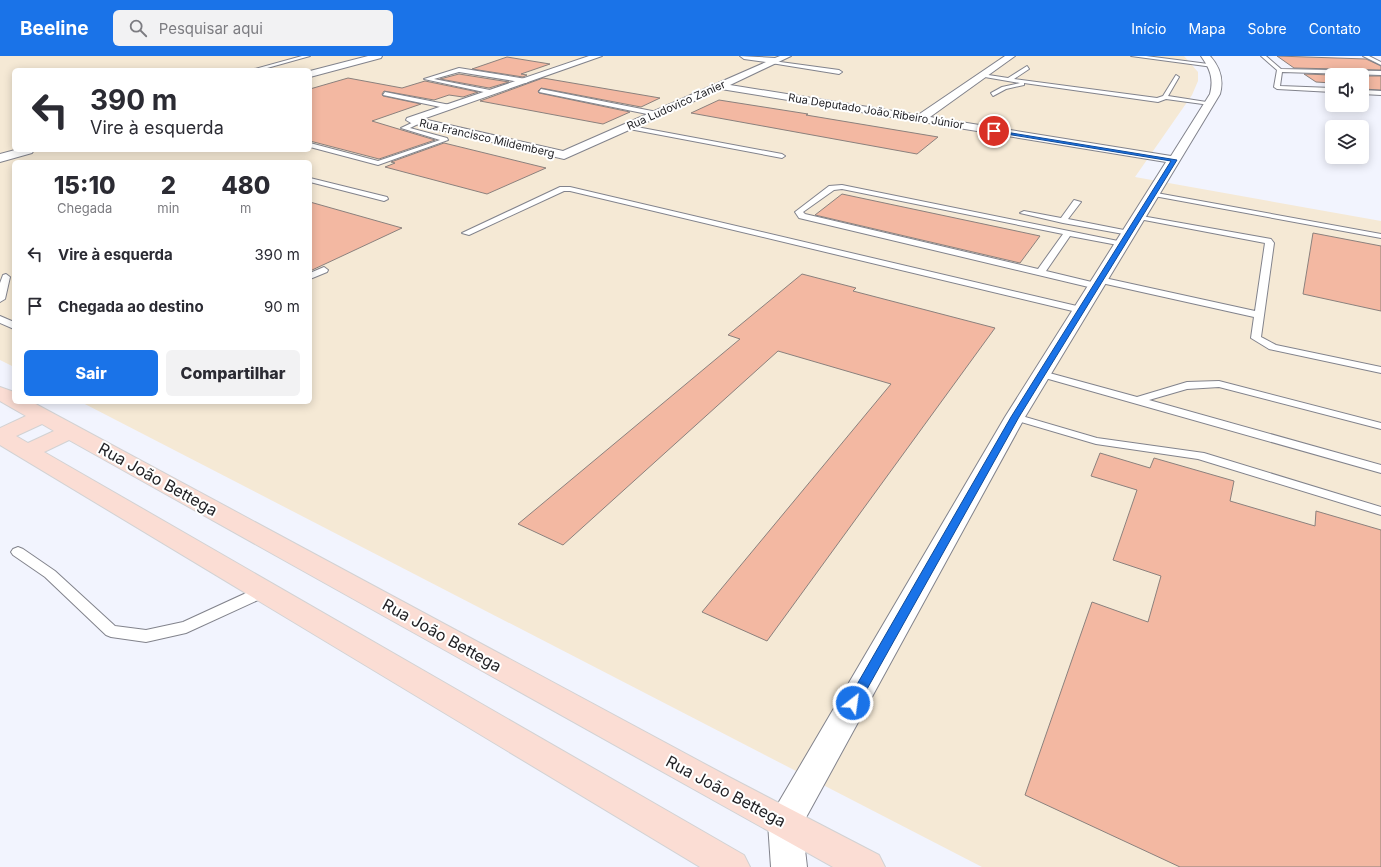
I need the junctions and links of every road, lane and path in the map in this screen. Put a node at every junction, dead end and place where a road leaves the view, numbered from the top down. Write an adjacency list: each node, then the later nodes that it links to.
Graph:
1 (308, 56): 13 (lane)
2 (378, 56): 17 (street)
3 (598, 56): 22 (street)
4 (744, 56): 10 (street)
5 (787, 56): 10 (street, Rua Ludovico Zanier)
6 (1010, 56): 19 (street)
7 (1133, 56): 11 (lane)
8 (1263, 56): 15 (lane)
9 (1365, 56): 12 (lane)
10 (775, 61): 16 (lane); 24 (street, Rua Ludovico Zanier)
11 (1209, 61): 33 (street)
12 (1381, 64)
13 (262, 68)
14 (1028, 68): 21 (lane)
15 (1280, 70): 18 (lane); 25 (lane)
16 (838, 72)
17 (312, 73)
18 (1381, 73)
19 (982, 76): 21 (lane); 37 (street)
20 (1176, 77): 32 (lane)
21 (1008, 80): 23 (lane)
22 (526, 81): 27 (street); 27 (lane)
23 (1027, 82): 31 (lane); 32 (lane)
24 (720, 86): 35 (street, Rua Ludovico Zanier); 37 (street, Rua Deputado João Ribeiro Júnior)
25 (1325, 90)
26 (541, 91): 35 (lane)
27 (493, 92): 34 (street)
28 (1369, 92): 29 (lane)
29 (1381, 93)
30 (384, 94): 34 (lane)
31 (993, 94)
32 (1165, 97): 33 (lane)
33 (1210, 103): 46 (street)
34 (450, 107): 38 (street)
35 (657, 114): 39 (street, Rua Ludovico Zanier)
36 (991, 117): 40 (lane)
37 (920, 119): 40 (street, Rua Deputado João Ribeiro Júnior)
38 (415, 121): 41 (lane); 43 (street, Rua Francisco Mildemberg)
39 (626, 127): 43 (street, Rua Ludovico Zanier); 44 (lane)
40 (979, 128): 46 (street, Rua Deputado João Ribeiro Júnior)
41 (312, 146)
42 (21, 152): 45 (street)
43 (564, 155)
44 (782, 156)
45 (0, 158)
46 (1174, 160): 48 (street)
47 (312, 181): 49 (lane)
48 (1154, 194): 53 (street); 56 (lane)
49 (384, 199)
50 (1077, 202): 52 (lane)
51 (1024, 213): 52 (lane)
52 (1063, 220): 53 (lane)
53 (1130, 231): 55 (lane); 61 (street); 64 (lane)
54 (466, 233): 63 (lane)
55 (1068, 233): 58 (lane); 58 (lane)
56 (1381, 236)
57 (324, 270): 59 (lane)
58 (1040, 273): 61 (lane)
59 (312, 275)
60 (7, 276): 62 (lane)
61 (1098, 283): 63 (street); 64 (lane)
62 (0, 299)
63 (1081, 310): 68 (street)
64 (1259, 315): 67 (lane)
65 (0, 319): 66 (lane)
66 (12, 325)
67 (1381, 370)
68 (1042, 374): 71 (lane); 74 (street)
69 (0, 393): 70 (main road)
70 (12, 399)
71 (1136, 401): 75 (lane); 79 (lane)
72 (21, 404): 73 (main road, Rua João Bettega)
73 (42, 416): 76 (main road, Rua João Bettega); 77 (main road)
74 (1015, 417): 80 (lane); 83 (street)
75 (1381, 426)
76 (70, 431): 78 (main road); 83 (main road, Rua João Bettega)
77 (0, 436): 78 (main road)
78 (28, 452): 82 (main road)
79 (1381, 469)
80 (1381, 511)
81 (18, 552): 82 (lane)
82 (264, 591): 84 (main road)
83 (785, 823): 85 (street); 86 (main road, Rua João Bettega)
84 (732, 867)
85 (789, 867)
86 (867, 867)

